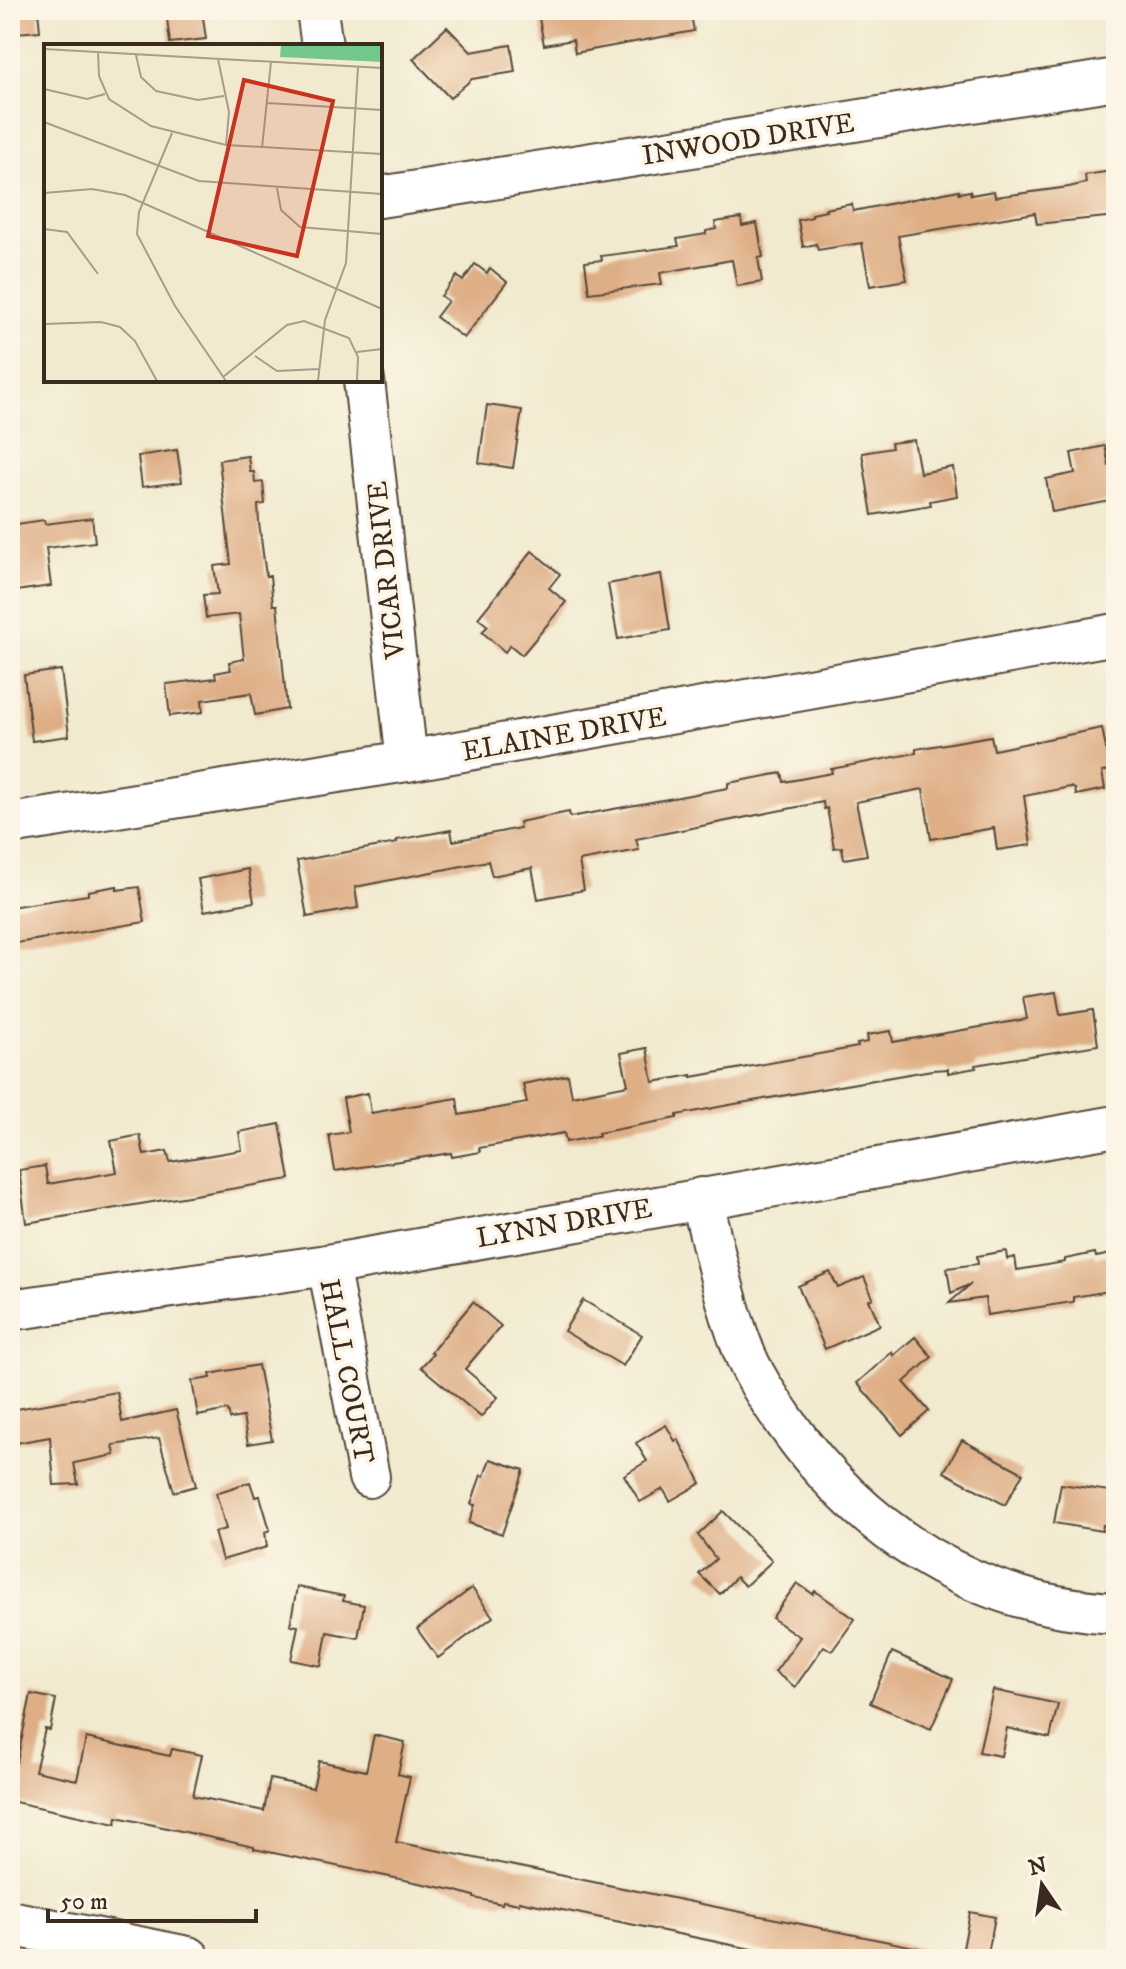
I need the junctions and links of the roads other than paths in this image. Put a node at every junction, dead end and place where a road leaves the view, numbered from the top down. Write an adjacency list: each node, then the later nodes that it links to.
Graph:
1 (317, 10): 2 (street)
2 (322, 44)
3 (1116, 79): 4 (street, INWOOD DRIVE)
4 (382, 197)
5 (364, 382): 7 (street, VICAR DRIVE)
6 (1116, 634): 7 (street, ELAINE DRIVE)
7 (407, 761): 8 (street, ELAINE DRIVE)
8 (10, 824)
9 (1116, 1126): 10 (street, LYNN DRIVE)
10 (701, 1198): 11 (street, LYNN DRIVE); 14 (street)
11 (328, 1265): 12 (street, LYNN DRIVE); 13 (street, HALL COURT)
12 (10, 1310)
13 (369, 1477)
14 (1116, 1613)
15 (10, 1923): 16 (main road)
16 (188, 1959)

